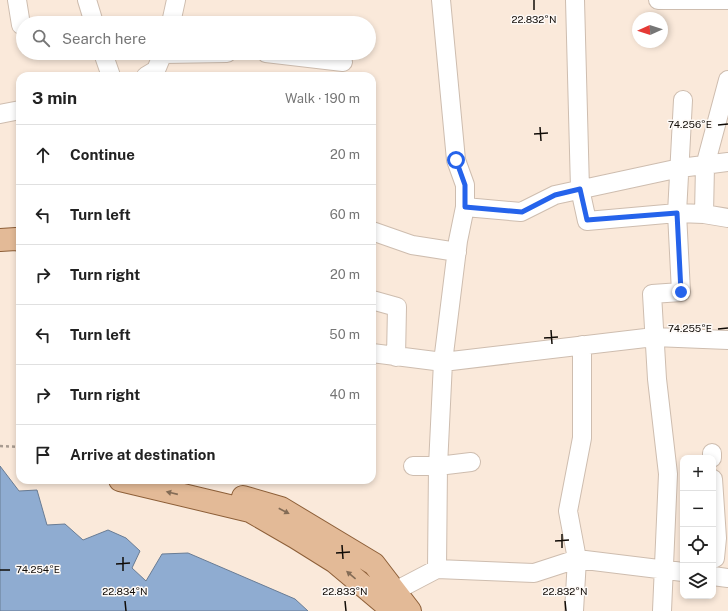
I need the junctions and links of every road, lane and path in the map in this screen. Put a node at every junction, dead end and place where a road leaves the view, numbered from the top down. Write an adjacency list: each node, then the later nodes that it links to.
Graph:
1 (17, 0): 8 (street)
2 (87, 0): 9 (street)
3 (176, 0): 10 (street)
4 (441, 0): 25 (street)
5 (575, 0): 24 (street)
6 (658, 0): 7 (street)
7 (728, 0)
8 (20, 16)
9 (92, 16)
10 (173, 16)
11 (105, 60): 15 (street)
12 (160, 60): 16 (street)
13 (326, 60): 14 (street)
14 (343, 62)
15 (110, 72)
16 (153, 72)
17 (728, 80): 22 (street)
18 (684, 100): 23 (street)
19 (16, 111): 20 (street)
20 (0, 114)
21 (728, 162): 22 (street)
22 (705, 166): 23 (street); 27 (street)
23 (680, 168): 24 (street); 26 (street)
24 (580, 189): 25 (street); 26 (street)
25 (465, 207): 32 (street)
26 (677, 213): 27 (street); 34 (street)
27 (704, 214): 28 (street)
28 (728, 218)
29 (376, 232): 32 (street)
30 (16, 239): 31 (main road)
31 (0, 240)
32 (457, 252): 39 (street)
33 (376, 301): 38 (street)
34 (654, 337): 35 (street); 36 (street); 51 (street)
35 (728, 340)
36 (582, 345): 39 (street); 49 (street)
37 (376, 354): 38 (street)
38 (396, 357): 39 (street)
39 (444, 362): 44 (street)
40 (0, 446): 41 (path)
41 (16, 447)
42 (471, 462): 44 (street)
43 (413, 466): 44 (street)
44 (438, 466): 50 (street)
45 (137, 484): 55 (main road, one-way to 45)
46 (194, 484): 55 (main road, one-way to 55)
47 (714, 491): 48 (street)
48 (716, 548)
49 (577, 559): 50 (street); 51 (street); 57 (street)
50 (437, 569): 55 (street)
51 (665, 570): 52 (street); 58 (street)
52 (680, 572)
53 (716, 576): 54 (street)
54 (728, 578)
55 (392, 601): 56 (main road)
56 (410, 611)
57 (574, 611)
58 (662, 611)

